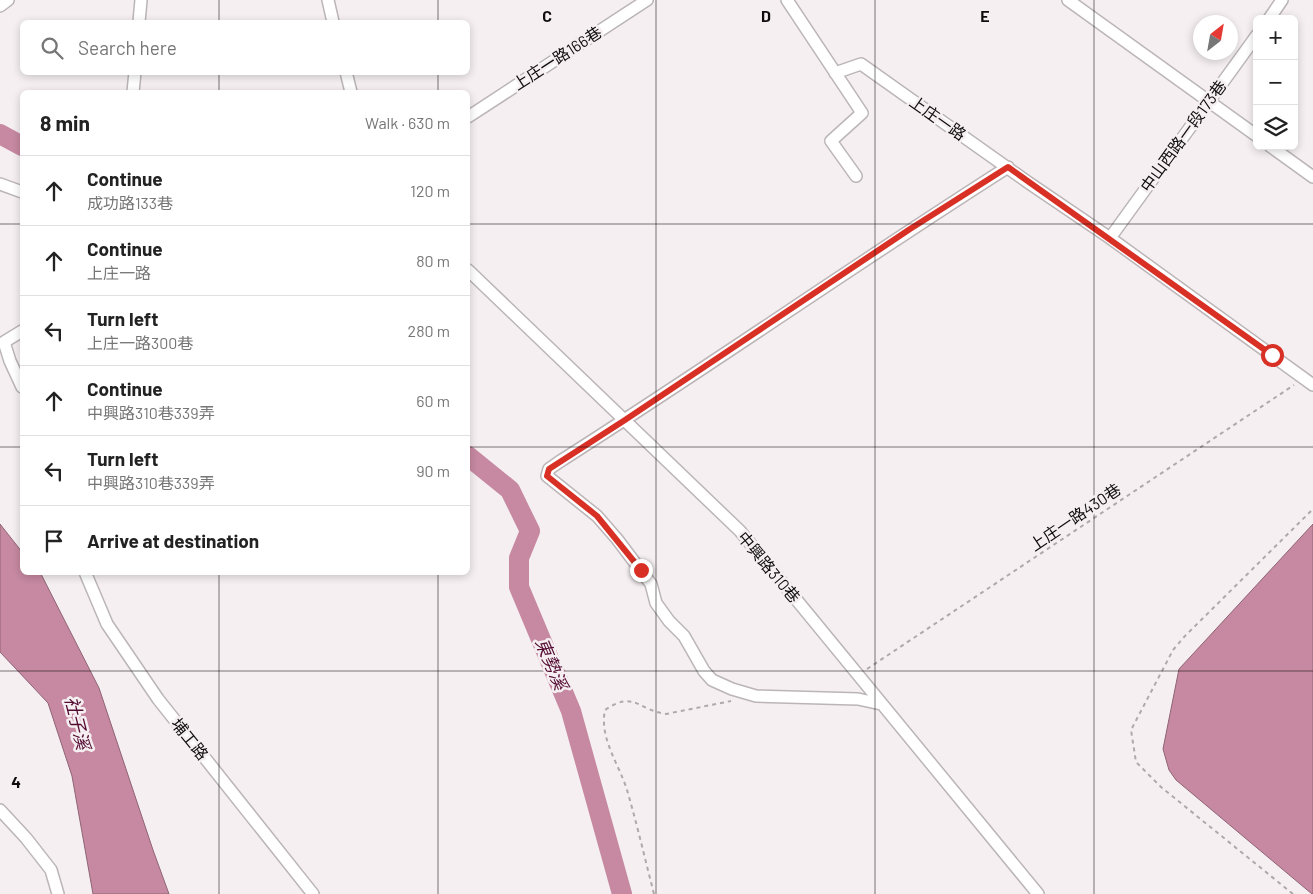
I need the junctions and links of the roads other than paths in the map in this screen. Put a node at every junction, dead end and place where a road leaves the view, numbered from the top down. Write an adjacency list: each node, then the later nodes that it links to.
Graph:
1 (8, 0): 8 (street)
2 (141, 0): 10 (street)
3 (328, 0): 11 (street)
4 (647, 0): 19 (street, 上庄一路166巷)
5 (787, 0): 13 (street)
6 (1068, 0): 18 (street)
7 (1282, 0): 9 (street)
8 (0, 6)
9 (1271, 15)
10 (139, 20)
11 (333, 20)
12 (1253, 40): 18 (street, 中山西路一段173巷)
13 (835, 74): 22 (street, 上庄一路); 23 (street)
14 (135, 75): 16 (street)
15 (347, 75): 17 (street)
16 (133, 90)
17 (350, 90)
18 (1209, 101): 20 (street); 27 (street, 中山西路一段173巷)
19 (470, 116)
20 (1253, 133)
21 (1275, 150): 24 (street)
22 (1008, 167): 27 (street, 上庄一路); 32 (street)
23 (856, 176)
24 (1313, 178)
25 (0, 184): 26 (street)
26 (20, 191)
27 (1110, 238): 30 (street, 上庄一路)
28 (470, 272): 32 (street, 中興路310巷)
29 (20, 332): 31 (street)
30 (1309, 382)
31 (20, 383)
32 (625, 420): 34 (street, 中興路310巷); 34 (street)
33 (86, 575): 37 (street, 埔工路)
34 (881, 704): 38 (street, 中興路310巷)
35 (0, 810): 36 (street)
36 (58, 894)
37 (313, 894)
38 (1038, 894)

